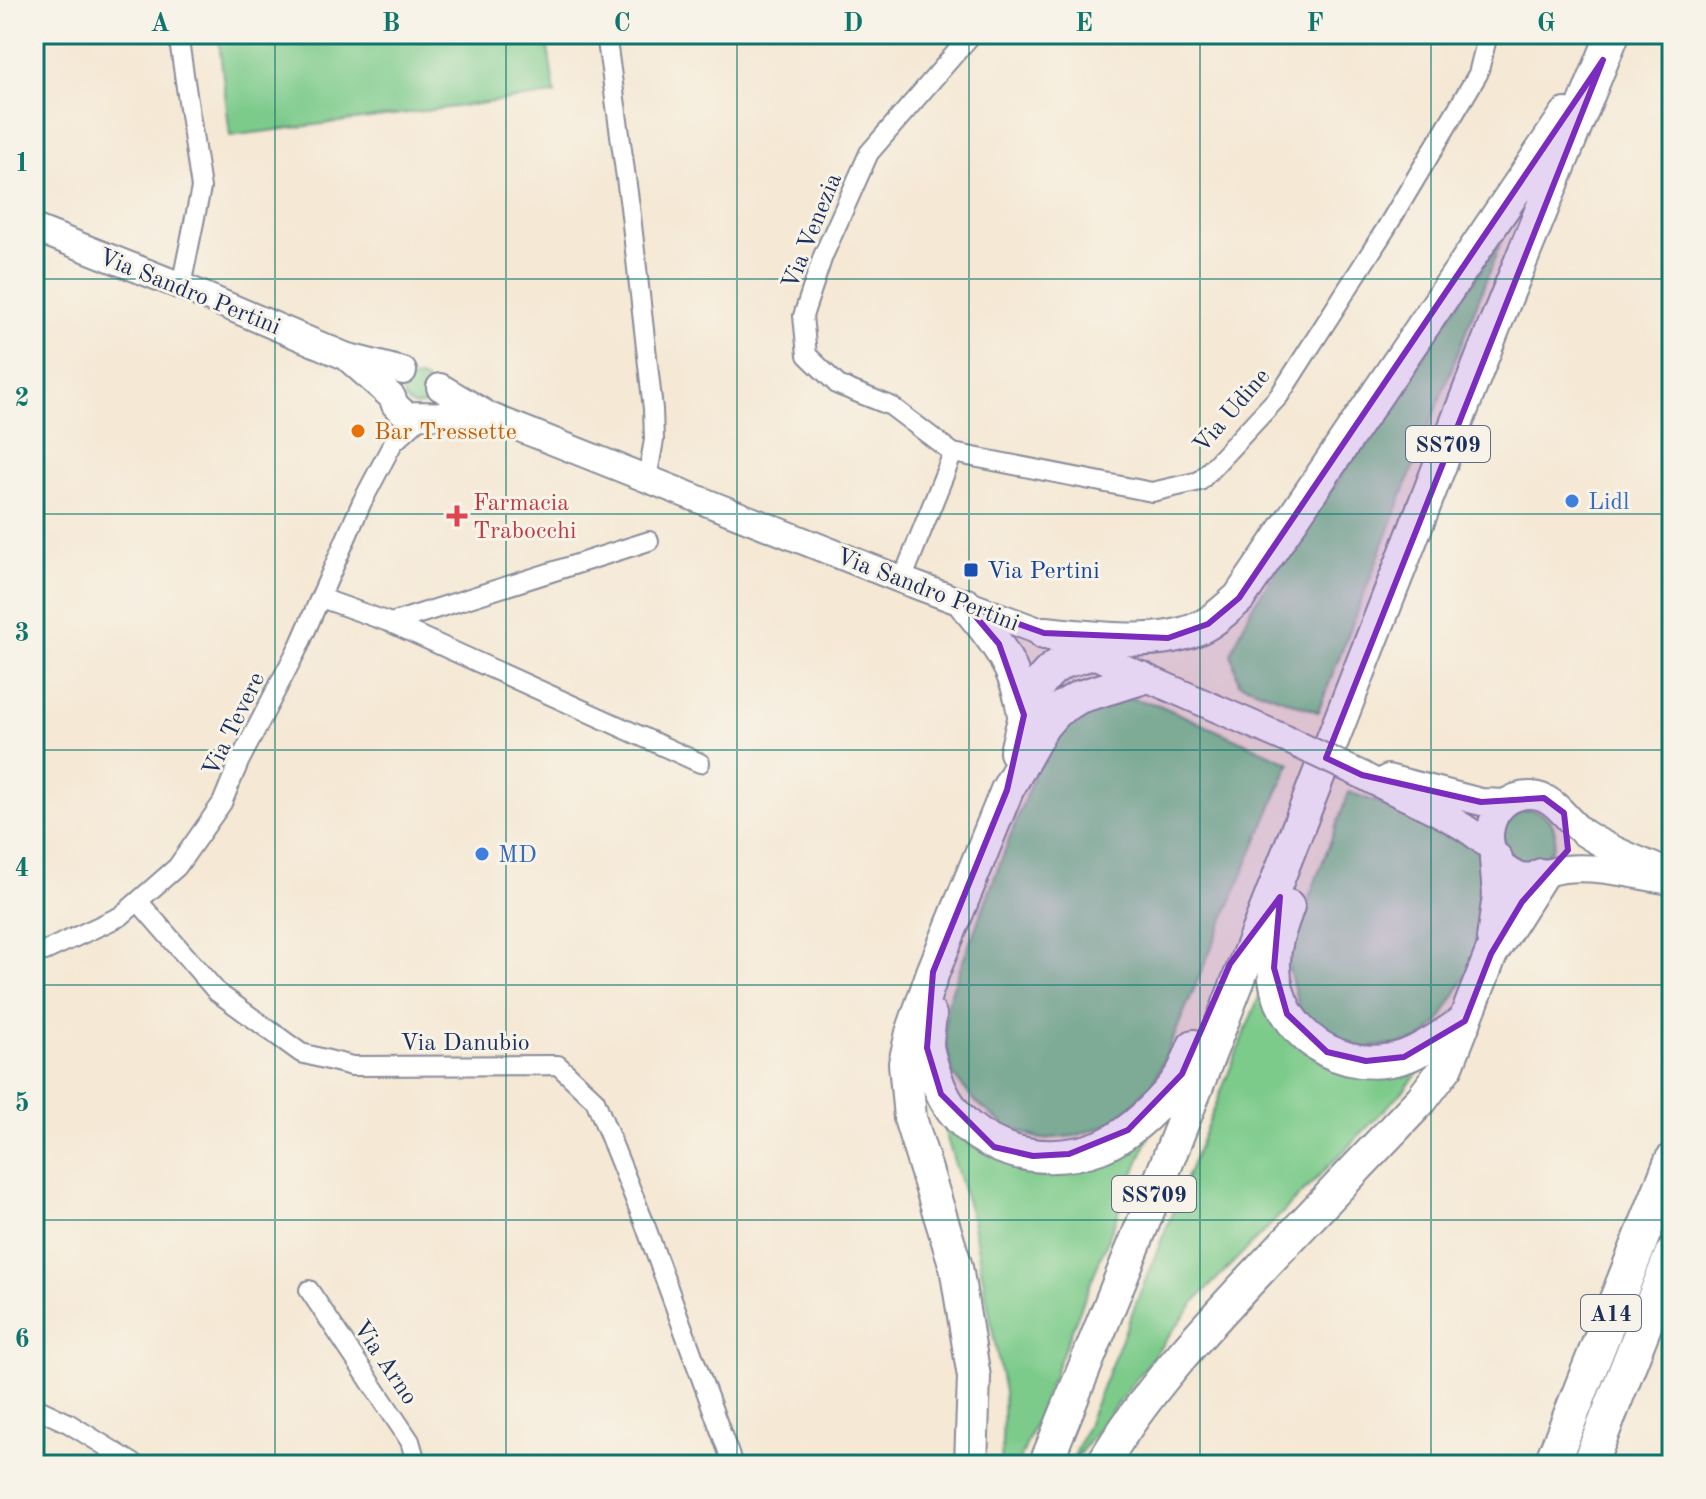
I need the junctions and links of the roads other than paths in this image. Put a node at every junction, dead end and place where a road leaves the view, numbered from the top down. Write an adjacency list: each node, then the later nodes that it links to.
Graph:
1 (178, 34): 7 (street)
2 (606, 34): 16 (street)
3 (972, 34): 15 (street, Via Venezia)
4 (1488, 34): 15 (street, Via Udine)
5 (1608, 47): 22 (highway); 31 (highway, SS709)
6 (34, 228): 7 (main road, Via Sandro Pertini)
7 (181, 286): 8 (main road, Via Sandro Pertini)
8 (345, 356): 9 (main road, Via Sandro Pertini); 11 (main road, Via Sandro Pertini)
9 (403, 371): 10 (main road, Via Sandro Pertini); 11 (main road)
10 (440, 387): 12 (main road); 13 (main road, Via Sandro Pertini)
11 (394, 401): 12 (main road, Via Sandro Pertini); 14 (street, Via Tevere)
12 (425, 415): 13 (main road, Via Sandro Pertini); 14 (street, Via Tevere)
13 (489, 416): 16 (main road, Via Sandro Pertini)
14 (393, 443): 19 (street, Via Tevere)
15 (953, 453): 18 (street)
16 (647, 479): 18 (main road, Via Sandro Pertini)
17 (649, 541): 21 (street)
18 (902, 580): 20 (main road, Via Sandro Pertini)
19 (321, 598): 21 (street); 36 (street, Via Tevere)
20 (966, 605): 22 (main road, Via Sandro Pertini); 25 (highway)
21 (391, 623): 26 (street)
22 (1044, 633): 23 (main road, Via Sandro Pertini)
23 (1090, 654): 24 (main road, Via Sandro Pertini); 25 (highway)
24 (1142, 678): 27 (main road, Via Sandro Pertini, bridge); 28 (highway)
25 (1024, 715): 28 (highway)
26 (700, 763)
27 (1362, 775): 29 (main road, Via Sandro Pertini); 32 (main road, Via Sandro Pertini)
28 (1007, 790): 40 (highway)
29 (1506, 803): 30 (main road, Via Sandro Pertini); 32 (main road)
30 (1564, 813): 33 (main road); 34 (main road, Via Sandro Pertini)
31 (1297, 831): 37 (highway, SS709); 41 (highway)
32 (1493, 853): 33 (main road, Via Sandro Pertini); 39 (highway)
33 (1546, 873): 35 (main road, Via Sandro Pertini); 39 (highway)
34 (1672, 874)
35 (1672, 881)
36 (138, 901): 38 (street, Via Tevere); 48 (street, Via Danubio)
37 (1261, 922): 40 (highway); 50 (highway, SS709)
38 (34, 952)
39 (1491, 954): 41 (highway)
40 (933, 972): 49 (highway)
41 (1465, 1021): 51 (highway)
42 (1672, 1161): 52 (highway, A14)
43 (1672, 1255): 53 (highway, A14)
44 (309, 1290): 47 (street, Via Arno)
45 (34, 1407): 46 (street)
46 (136, 1465)
47 (417, 1465)
48 (733, 1465)
49 (971, 1465)
50 (1045, 1465)
51 (1102, 1465)
52 (1551, 1465)
53 (1589, 1465)

